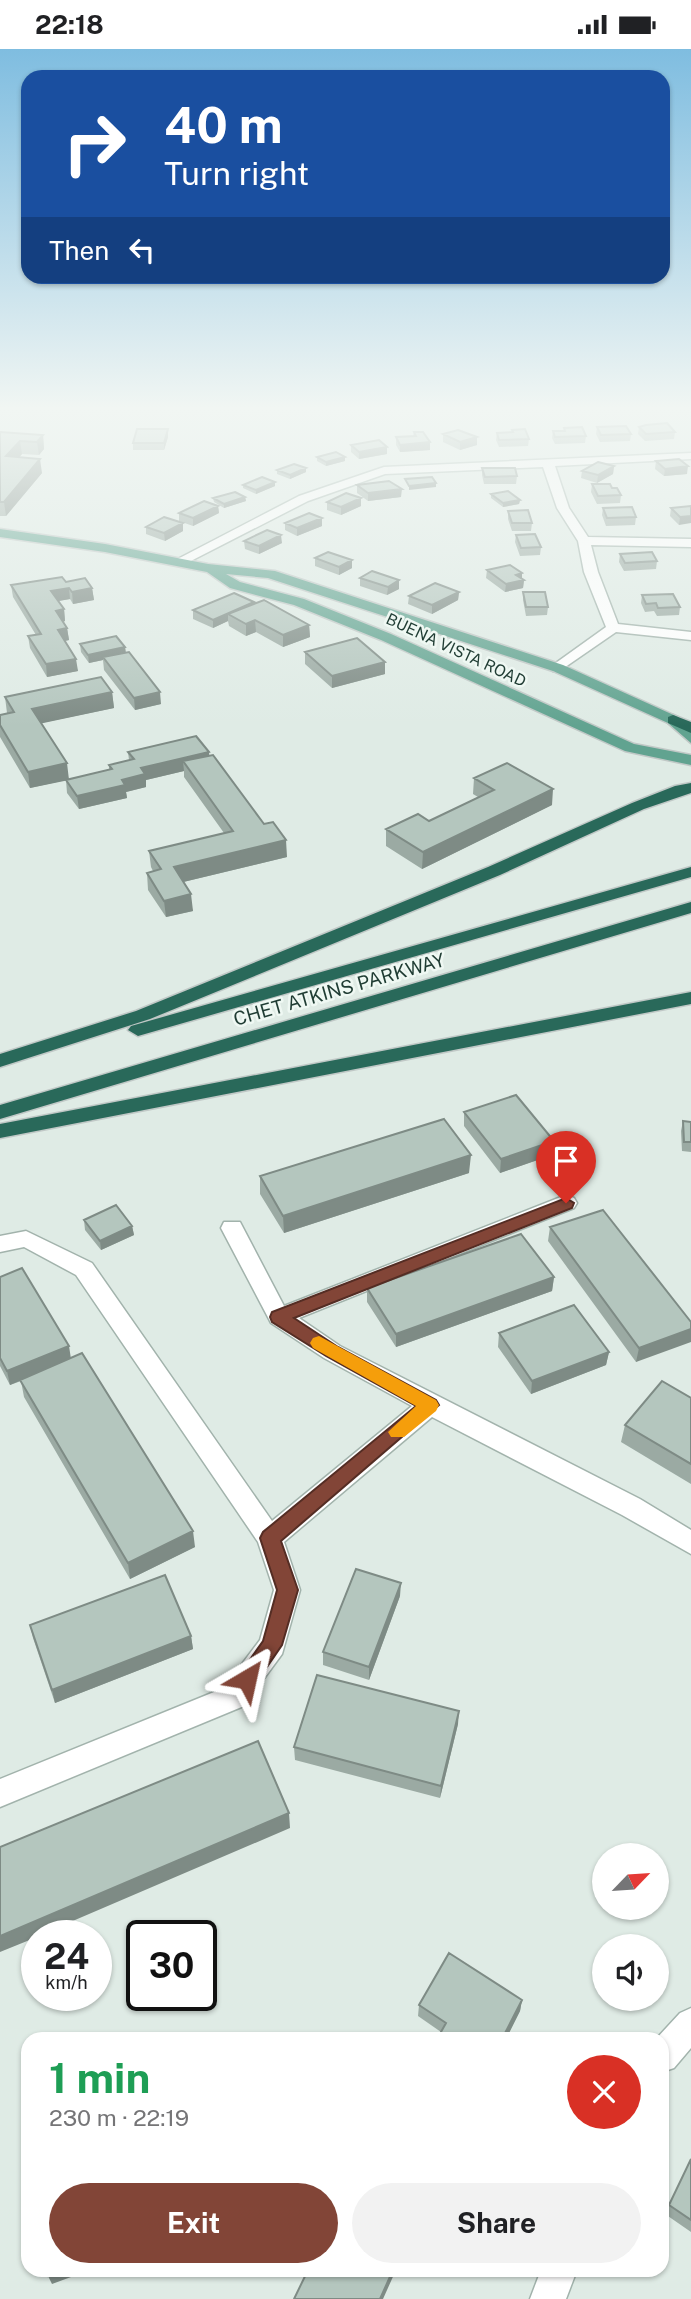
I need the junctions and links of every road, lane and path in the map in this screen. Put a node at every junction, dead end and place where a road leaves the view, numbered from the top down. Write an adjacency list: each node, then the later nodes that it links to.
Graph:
1 (273, 516): 6 (street)
2 (569, 516): 4 (street)
3 (0, 533): 6 (main road, BUENA VISTA ROAD)
4 (583, 541): 5 (street); 8 (street)
5 (691, 543)
6 (176, 563): 7 (main road, BUENA VISTA ROAD)
7 (208, 568): 10 (main road, BUENA VISTA ROAD); 14 (main road, BUENA VISTA ROAD)
8 (613, 628): 9 (street); 10 (street)
9 (691, 636)
10 (558, 668): 11 (main road, BUENA VISTA ROAD)
11 (673, 720): 12 (highway); 13 (main road, BUENA VISTA ROAD)
12 (691, 728)
13 (691, 739)
14 (691, 759)
15 (691, 788): 19 (highway)
16 (691, 872): 20 (highway, CHET ATKINS PARKWAY)
17 (691, 907): 21 (highway, CHET ATKINS PARKWAY)
18 (691, 998): 22 (highway)
19 (0, 1061)
20 (0, 1070)
21 (0, 1112)
22 (0, 1131)
23 (566, 1203): 26 (street)
24 (232, 1228): 26 (street)
25 (0, 1244): 28 (street)
26 (279, 1317): 27 (street)
27 (430, 1405): 28 (street); 29 (street)
28 (270, 1538): 30 (street)
29 (691, 1543)
30 (0, 1793)
31 (691, 2024): 32 (street)
32 (669, 2048)
33 (556, 2277): 34 (street)
34 (548, 2299)

